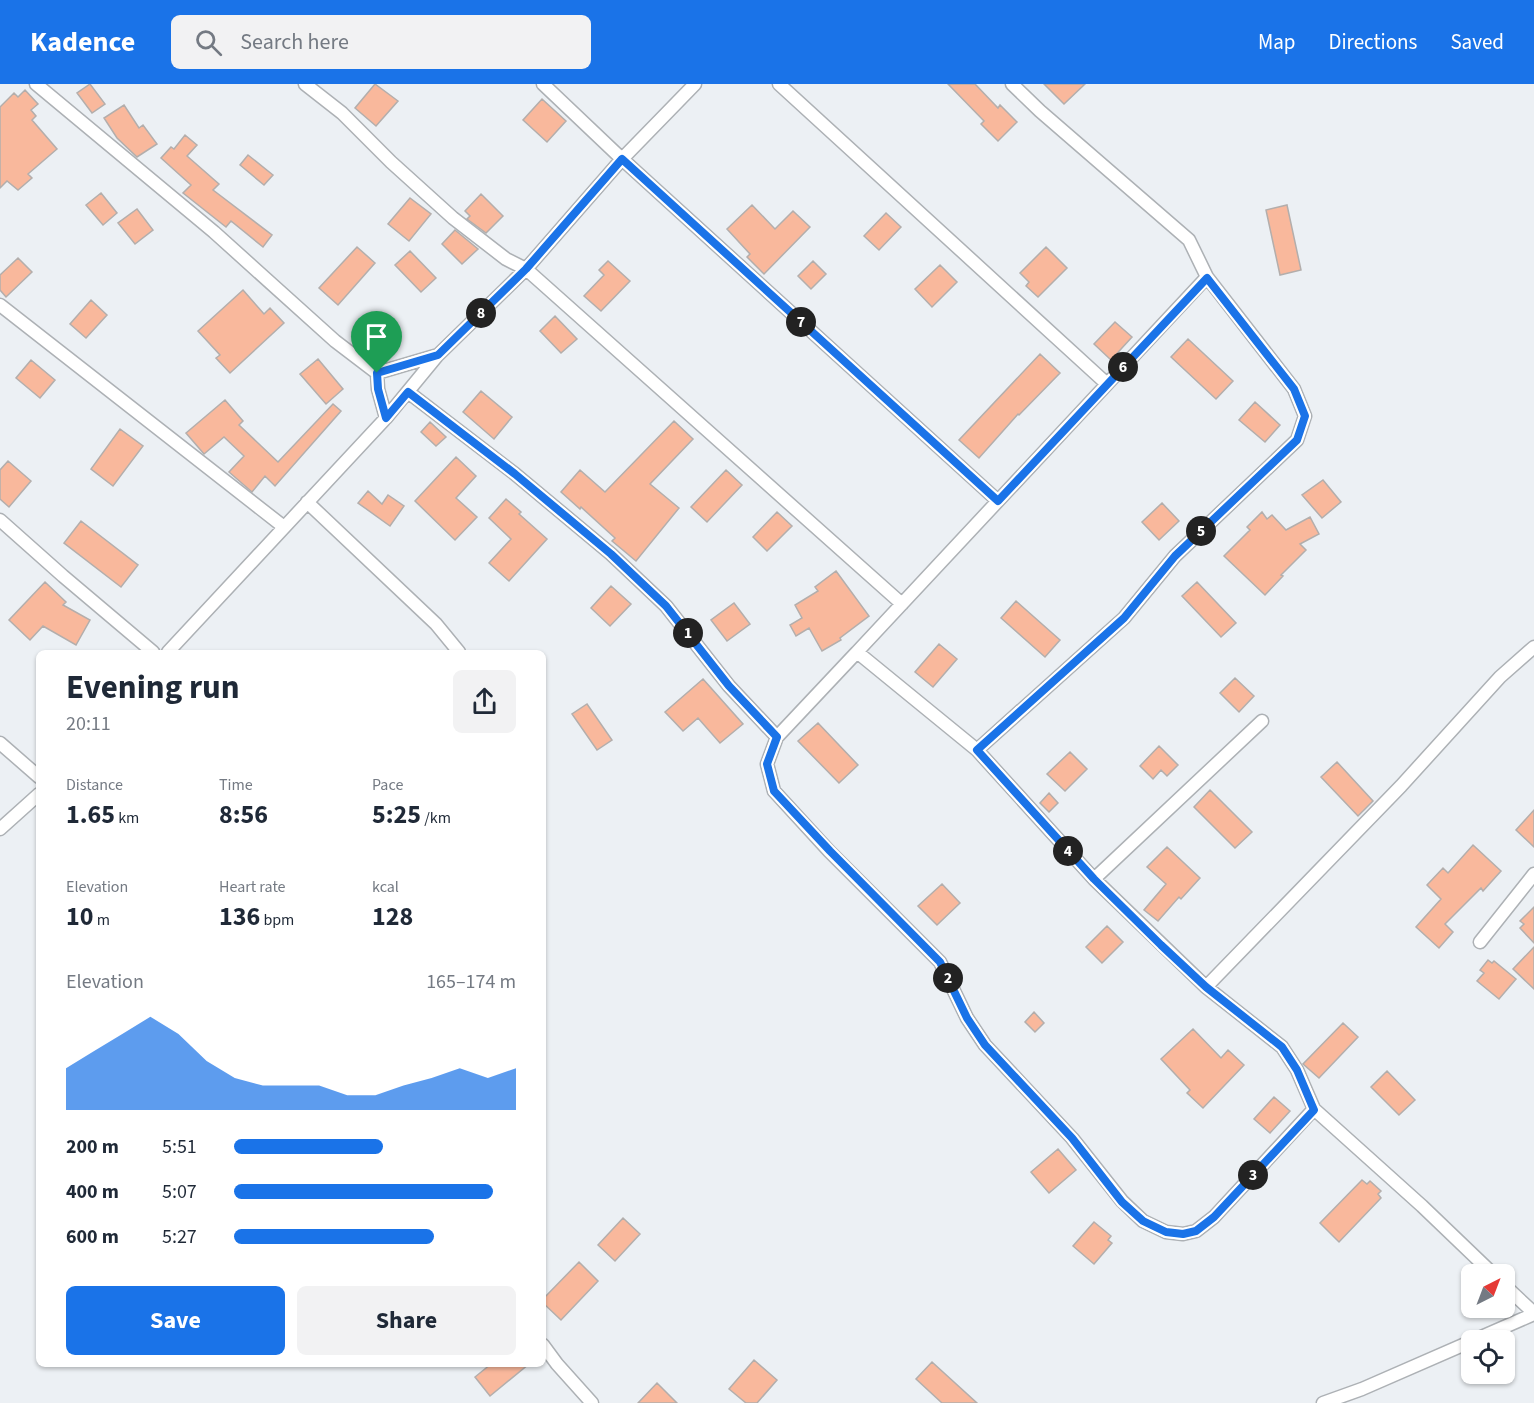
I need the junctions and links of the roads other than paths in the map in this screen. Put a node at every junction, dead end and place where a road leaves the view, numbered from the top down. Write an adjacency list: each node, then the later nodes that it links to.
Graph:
1 (36, 84): 12 (street)
2 (305, 84): 8 (street)
3 (543, 84): 7 (street)
4 (695, 84): 7 (street)
5 (779, 84): 13 (street)
6 (1012, 84): 9 (street)
7 (622, 159): 8 (street); 16 (street)
8 (526, 269): 11 (street); 20 (street)
9 (1207, 278): 13 (street); 29 (street)
10 (0, 304): 19 (street)
11 (438, 355): 12 (street); 14 (street)
12 (377, 373): 15 (street)
13 (1107, 384): 16 (street)
14 (408, 392): 15 (street); 27 (street)
15 (386, 418): 17 (street)
16 (998, 501): 20 (street)
17 (307, 502): 19 (street); 24 (street)
18 (0, 520): 22 (street)
19 (284, 527): 23 (street)
20 (902, 604): 25 (street)
21 (1534, 647): 36 (street)
22 (151, 650)
23 (170, 650)
24 (457, 650)
25 (857, 651): 27 (street); 29 (street)
26 (1262, 721): 34 (street)
27 (777, 737): 37 (street)
28 (0, 743): 30 (street)
29 (977, 750): 34 (street)
30 (36, 774)
31 (36, 797): 32 (street)
32 (0, 830)
33 (1534, 874): 35 (street)
34 (1094, 879): 36 (street)
35 (1480, 942)
36 (1206, 987): 37 (street)
37 (1314, 1110): 38 (street)
38 (1483, 1264)
39 (1515, 1295): 40 (street)
40 (1534, 1313): 43 (street)
41 (546, 1349): 42 (street)
42 (592, 1403)
43 (1323, 1403)

